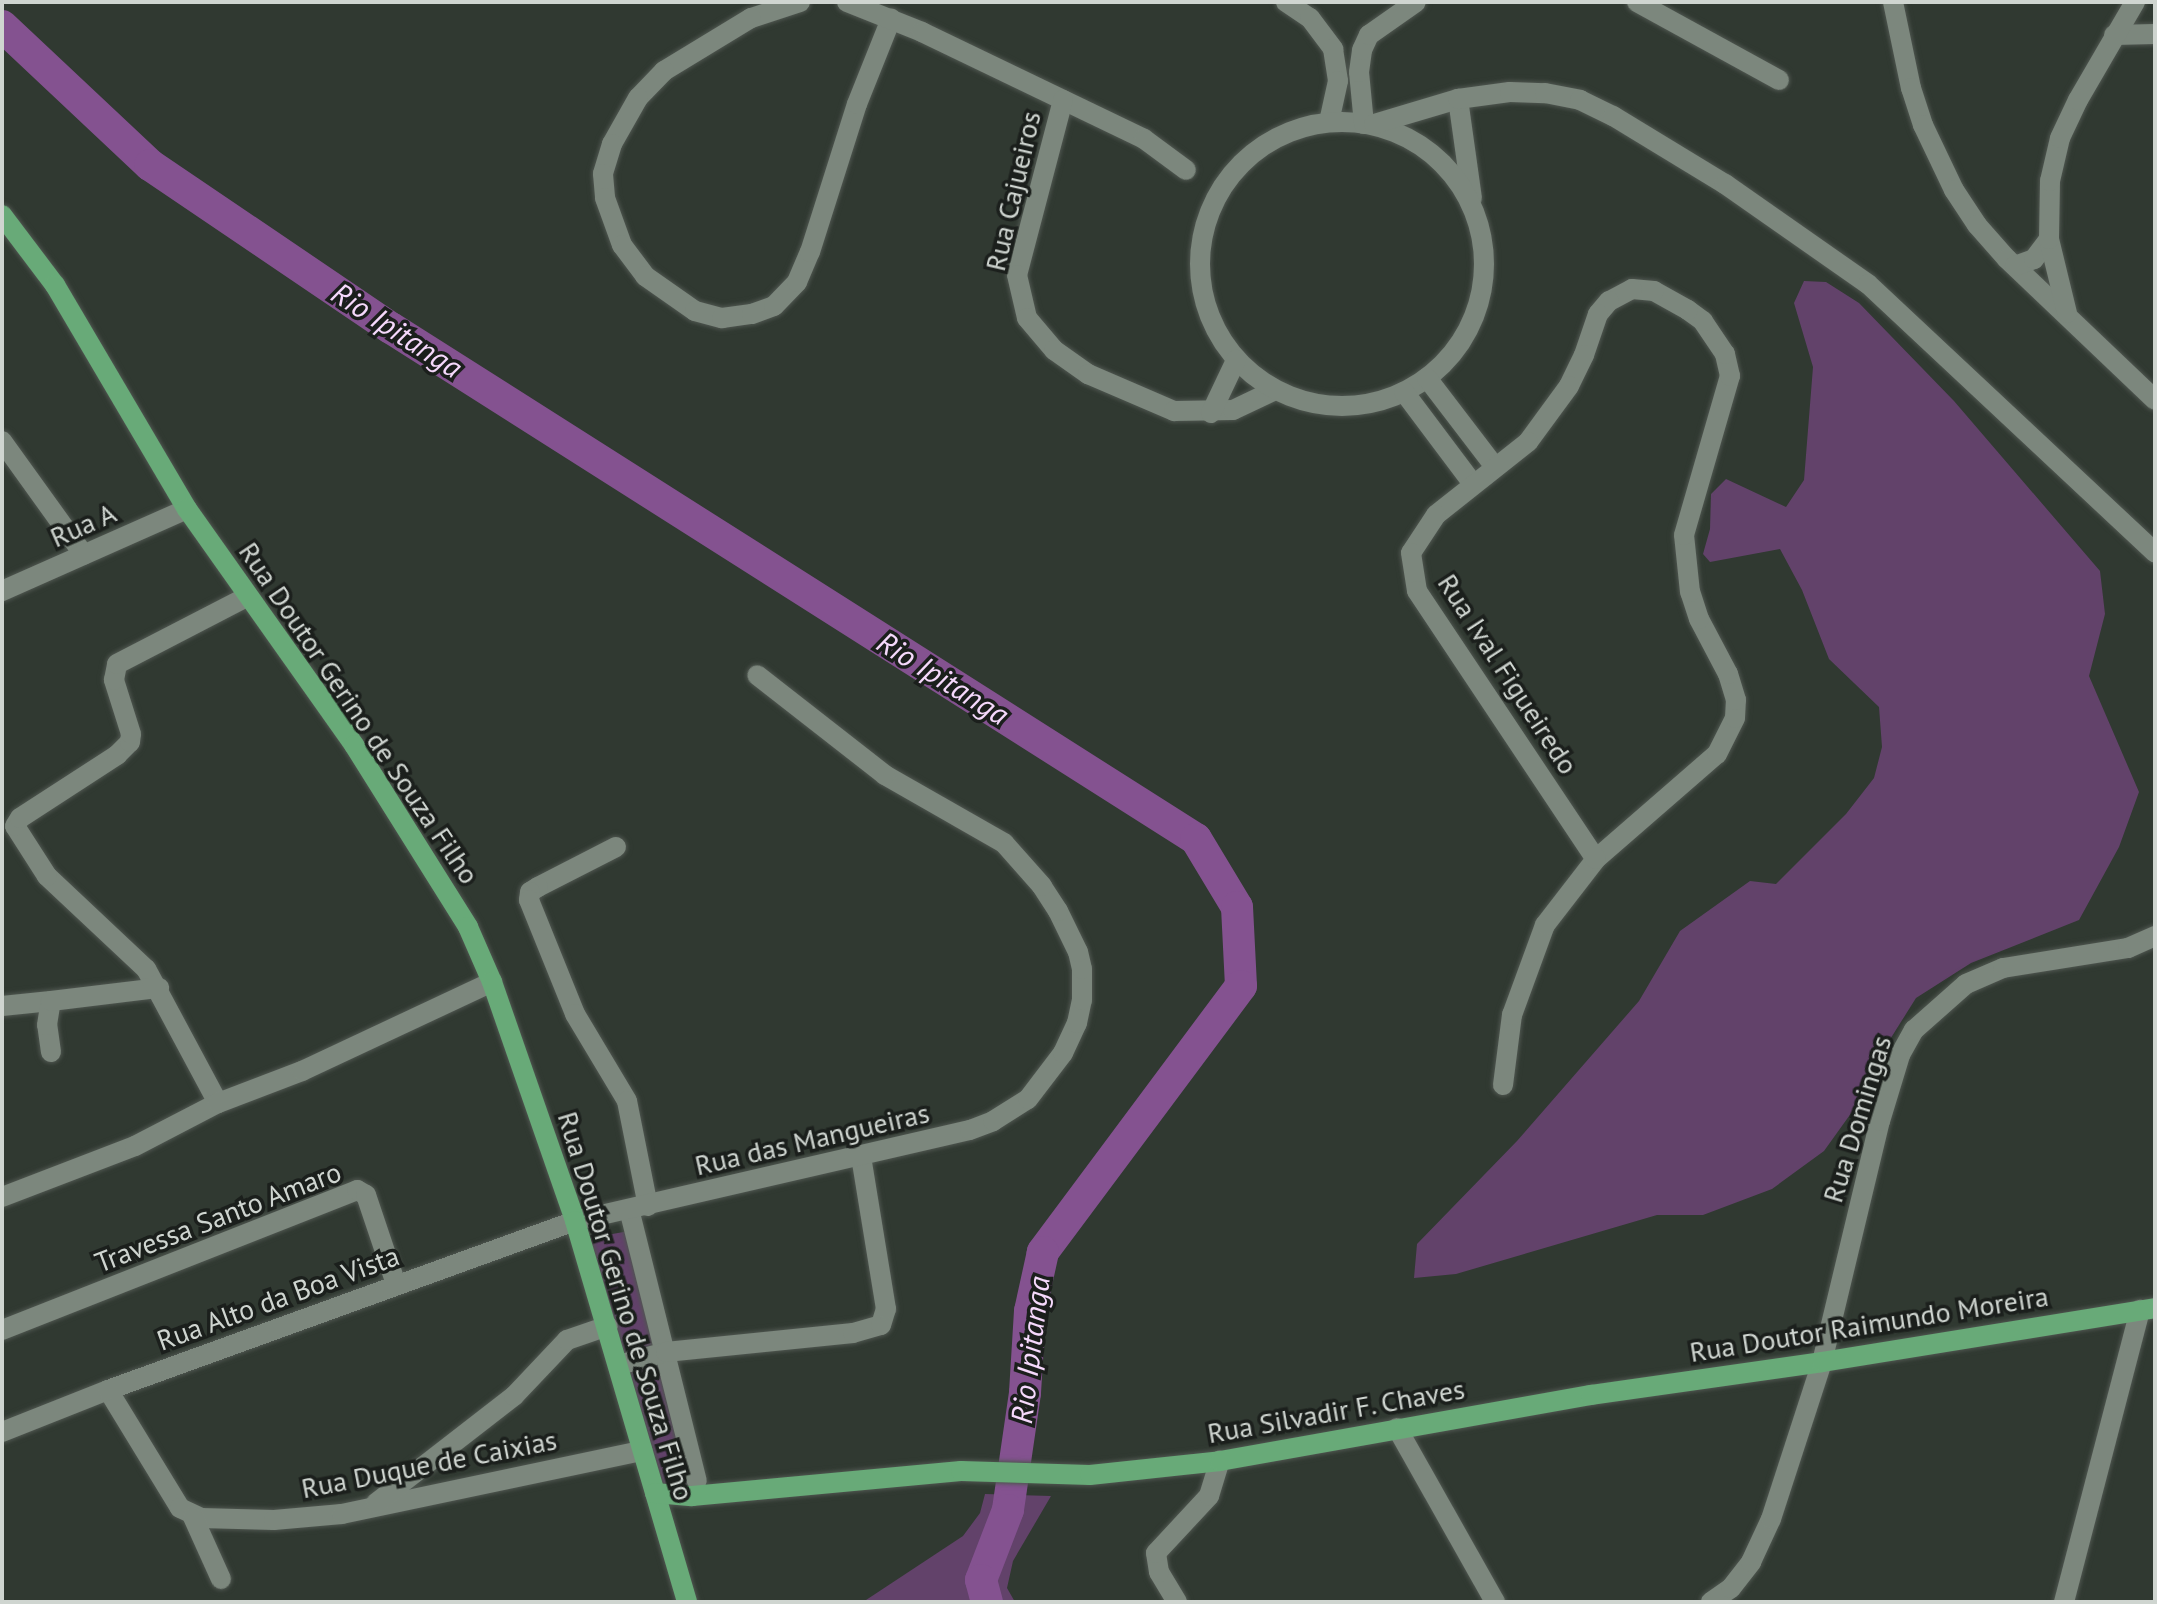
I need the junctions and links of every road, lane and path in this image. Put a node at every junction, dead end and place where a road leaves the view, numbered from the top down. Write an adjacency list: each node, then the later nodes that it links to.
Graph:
1 (800, 2): 8 (street)
2 (847, 2): 8 (street)
3 (1286, 2): 12 (street)
4 (1416, 2): 10 (street)
5 (1637, 2): 13 (street)
6 (1893, 2): 22 (street)
7 (2135, 2): 11 (street)
8 (891, 19): 15 (street)
9 (2155, 34): 11 (street)
10 (1369, 35): 12 (street); 17 (street)
11 (2114, 35): 21 (street)
12 (1327, 37): 16 (street)
13 (1779, 80)
14 (1458, 99): 17 (street); 19 (street); 34 (street)
15 (1063, 100): 18 (street); 29 (street, Rua Cajueiros)
16 (1329, 122): 17 (street); 24 (street)
17 (1369, 124): 19 (street)
18 (1186, 170)
19 (1473, 206): 25 (street)
20 (2, 215): 33 (main road, Rua Doutor Gerino de Souza Filho)
21 (2049, 239): 22 (street); 23 (street)
22 (2015, 266): 23 (street)
23 (2067, 313): 28 (street)
24 (1236, 360): 26 (street); 29 (street)
25 (1427, 378): 27 (street); 31 (street)
26 (1273, 391): 27 (street); 29 (street)
27 (1404, 392): 32 (street)
28 (2155, 400)
29 (1211, 413)
30 (2, 441): 35 (street)
31 (1495, 467): 32 (street, Rua Ival Figueiredo); 40 (street, Rua Ival Figueiredo)
32 (1473, 484): 40 (street, Rua Ival Figueiredo)
33 (187, 509): 35 (street, Rua A); 37 (main road, Rua Doutor Gerino de Souza Filho)
34 (2155, 553)
35 (84, 555): 36 (street, Rua A)
36 (2, 591)
37 (246, 597): 42 (main road, Rua Doutor Gerino de Souza Filho); 43 (street)
38 (757, 675): 49 (street, Rua das Mangueiras)
39 (616, 847): 51 (street)
40 (1596, 859): 47 (street, Rua Ival Figueiredo)
41 (2155, 936): 58 (street, Rua Domingas)
42 (492, 982): 48 (street); 52 (main road, Rua Doutor Gerino de Souza Filho)
43 (159, 988): 44 (street); 48 (street)
44 (51, 1001): 45 (street); 46 (street)
45 (2, 1006)
46 (51, 1052)
47 (1503, 1085)
48 (218, 1103): 50 (street)
49 (861, 1157): 51 (street, Rua das Mangueiras); 57 (street)
50 (2, 1197)
51 (639, 1208): 52 (street, Rua das Mangueiras); 57 (street)
52 (575, 1221): 53 (street, Rua Alto da Boa Vista); 55 (main road, Rua Doutor Gerino de Souza Filho)
53 (396, 1284): 56 (street, Travessa Santo Amaro); 60 (street, Rua Alto da Boa Vista)
54 (2147, 1309): 58 (main road, Rua Doutor Raimundo Moreira); 76 (street)
55 (608, 1326): 59 (main road, Rua Doutor Gerino de Souza Filho); 68 (street)
56 (2, 1330)
57 (666, 1352): 59 (street); 66 (street)
58 (1822, 1362): 61 (main road, Rua Doutor Raimundo Moreira); 75 (street, Rua Domingas)
59 (619, 1365): 64 (main road, Rua Doutor Gerino de Souza Filho)
60 (108, 1390): 63 (street, Rua Alto da Boa Vista); 69 (street)
61 (1591, 1395): 62 (main road, Rua Silvadir F. Chaves)
62 (1397, 1428): 65 (main road, Rua Silvadir F. Chaves); 74 (street)
63 (2, 1432)
64 (642, 1451): 67 (main road, Rua Doutor Gerino de Souza Filho); 68 (street, Rua Duque de Caixias)
65 (1220, 1461): 66 (main road, Rua Silvadir F. Chaves); 73 (street)
66 (694, 1488): 67 (main road, Rua Silvadir F. Chaves); 70 (main road)
67 (655, 1493): 70 (main road, Rua Doutor Gerino de Souza Filho)
68 (370, 1508): 69 (street, Rua Duque de Caixias)
69 (187, 1512): 71 (street)
70 (665, 1526): 72 (main road, Rua Doutor Gerino de Souza Filho)
71 (221, 1579)
72 (687, 1602)
73 (1177, 1602)
74 (1495, 1602)
75 (1711, 1602)
76 (2064, 1602)

